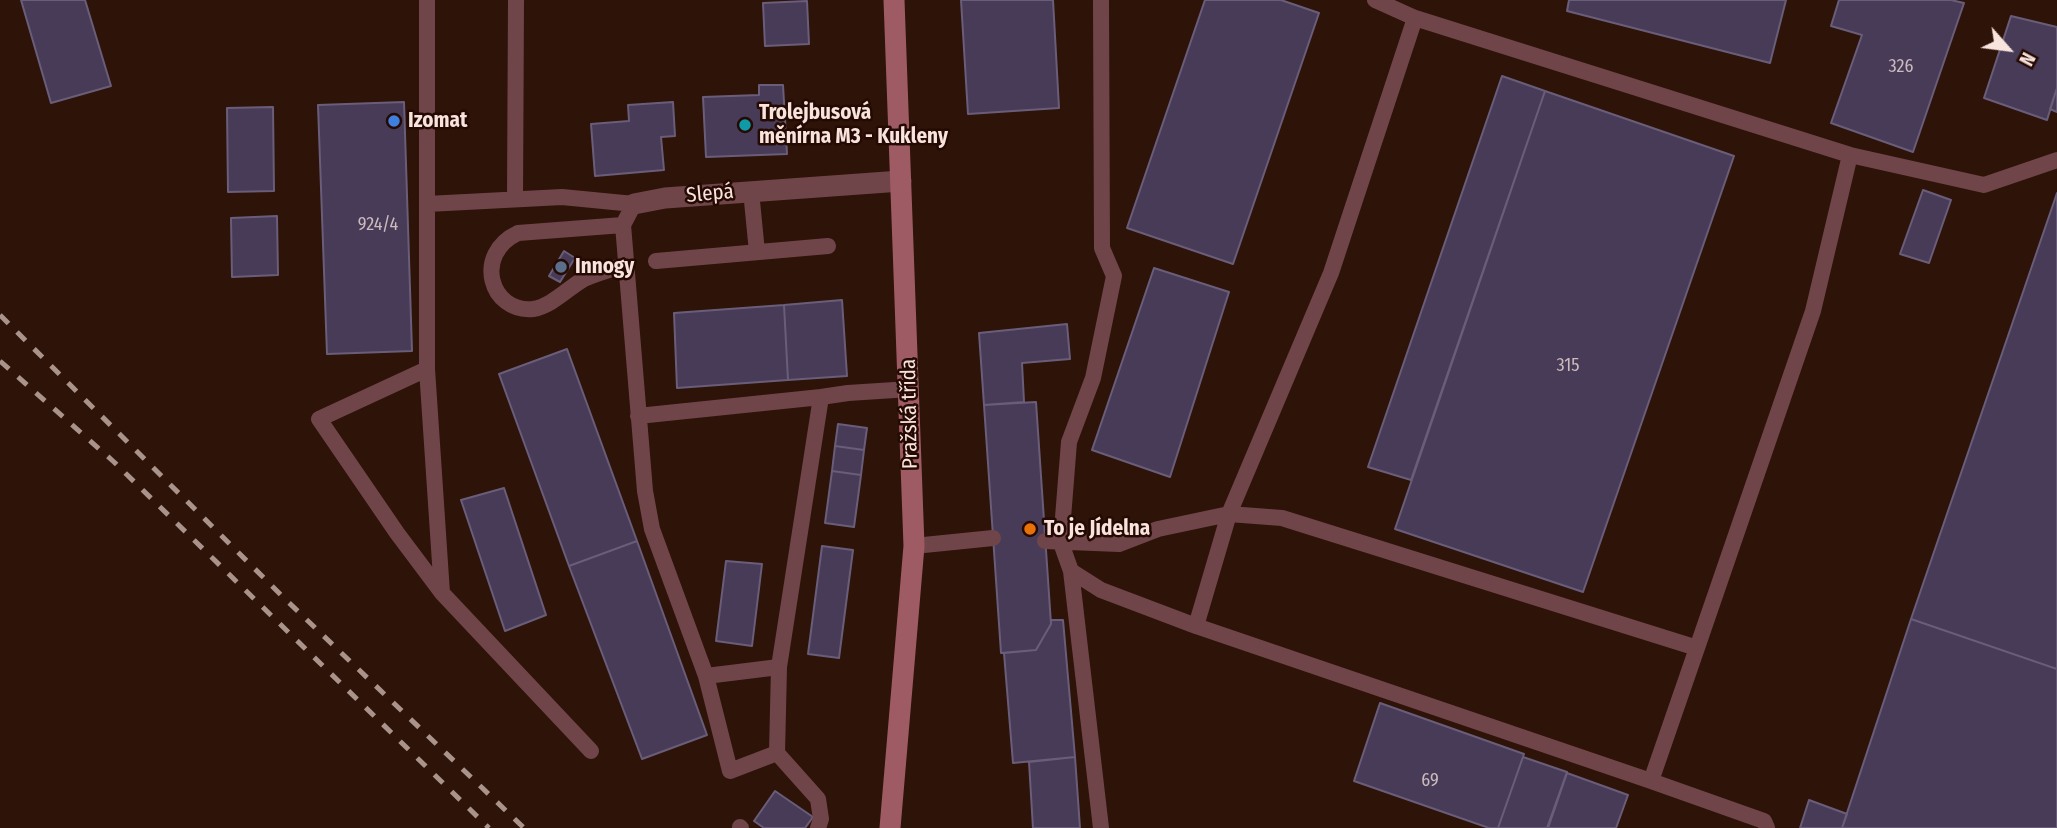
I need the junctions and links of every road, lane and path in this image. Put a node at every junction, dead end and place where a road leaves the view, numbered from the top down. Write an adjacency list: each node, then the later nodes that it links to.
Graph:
1 (427, 0): 12 (lane)
2 (516, 0): 11 (lane)
3 (894, 0): 9 (street, Pražská třída)
4 (1101, 0): 25 (lane)
5 (1375, 0): 6 (lane)
6 (1415, 18): 7 (lane); 23 (lane)
7 (1850, 155): 8 (lane); 30 (lane)
8 (2057, 160)
9 (901, 181): 10 (street, Slepá); 20 (street, Pražská třída)
10 (751, 191): 13 (street, Slepá); 16 (lane)
11 (515, 199): 12 (lane); 13 (lane)
12 (427, 204): 19 (lane)
13 (634, 204): 14 (lane)
14 (623, 225): 18 (lane); 18 (lane)
15 (828, 246): 16 (lane)
16 (757, 253): 17 (lane)
17 (656, 261)
18 (625, 265): 22 (lane)
19 (427, 369): 28 (lane); 28 (lane)
20 (910, 390): 21 (lane); 26 (street, Pražská třída)
21 (821, 397): 22 (lane); 31 (lane)
22 (638, 416): 32 (lane)
23 (1229, 514): 25 (lane); 29 (lane); 30 (lane)
24 (993, 538): 26 (lane)
25 (1053, 542): 27 (lane)
26 (915, 546): 37 (street, Pražská třída)
27 (1071, 571): 29 (lane); 38 (lane)
28 (442, 593): 33 (lane)
29 (1195, 625): 35 (lane)
30 (1697, 648): 35 (lane)
31 (779, 667): 32 (lane); 34 (lane)
32 (706, 676): 34 (lane)
33 (591, 751)
34 (776, 753): 36 (lane)
35 (1651, 781): 39 (lane)
36 (818, 828)
37 (890, 828)
38 (1101, 828)
39 (1767, 828)

